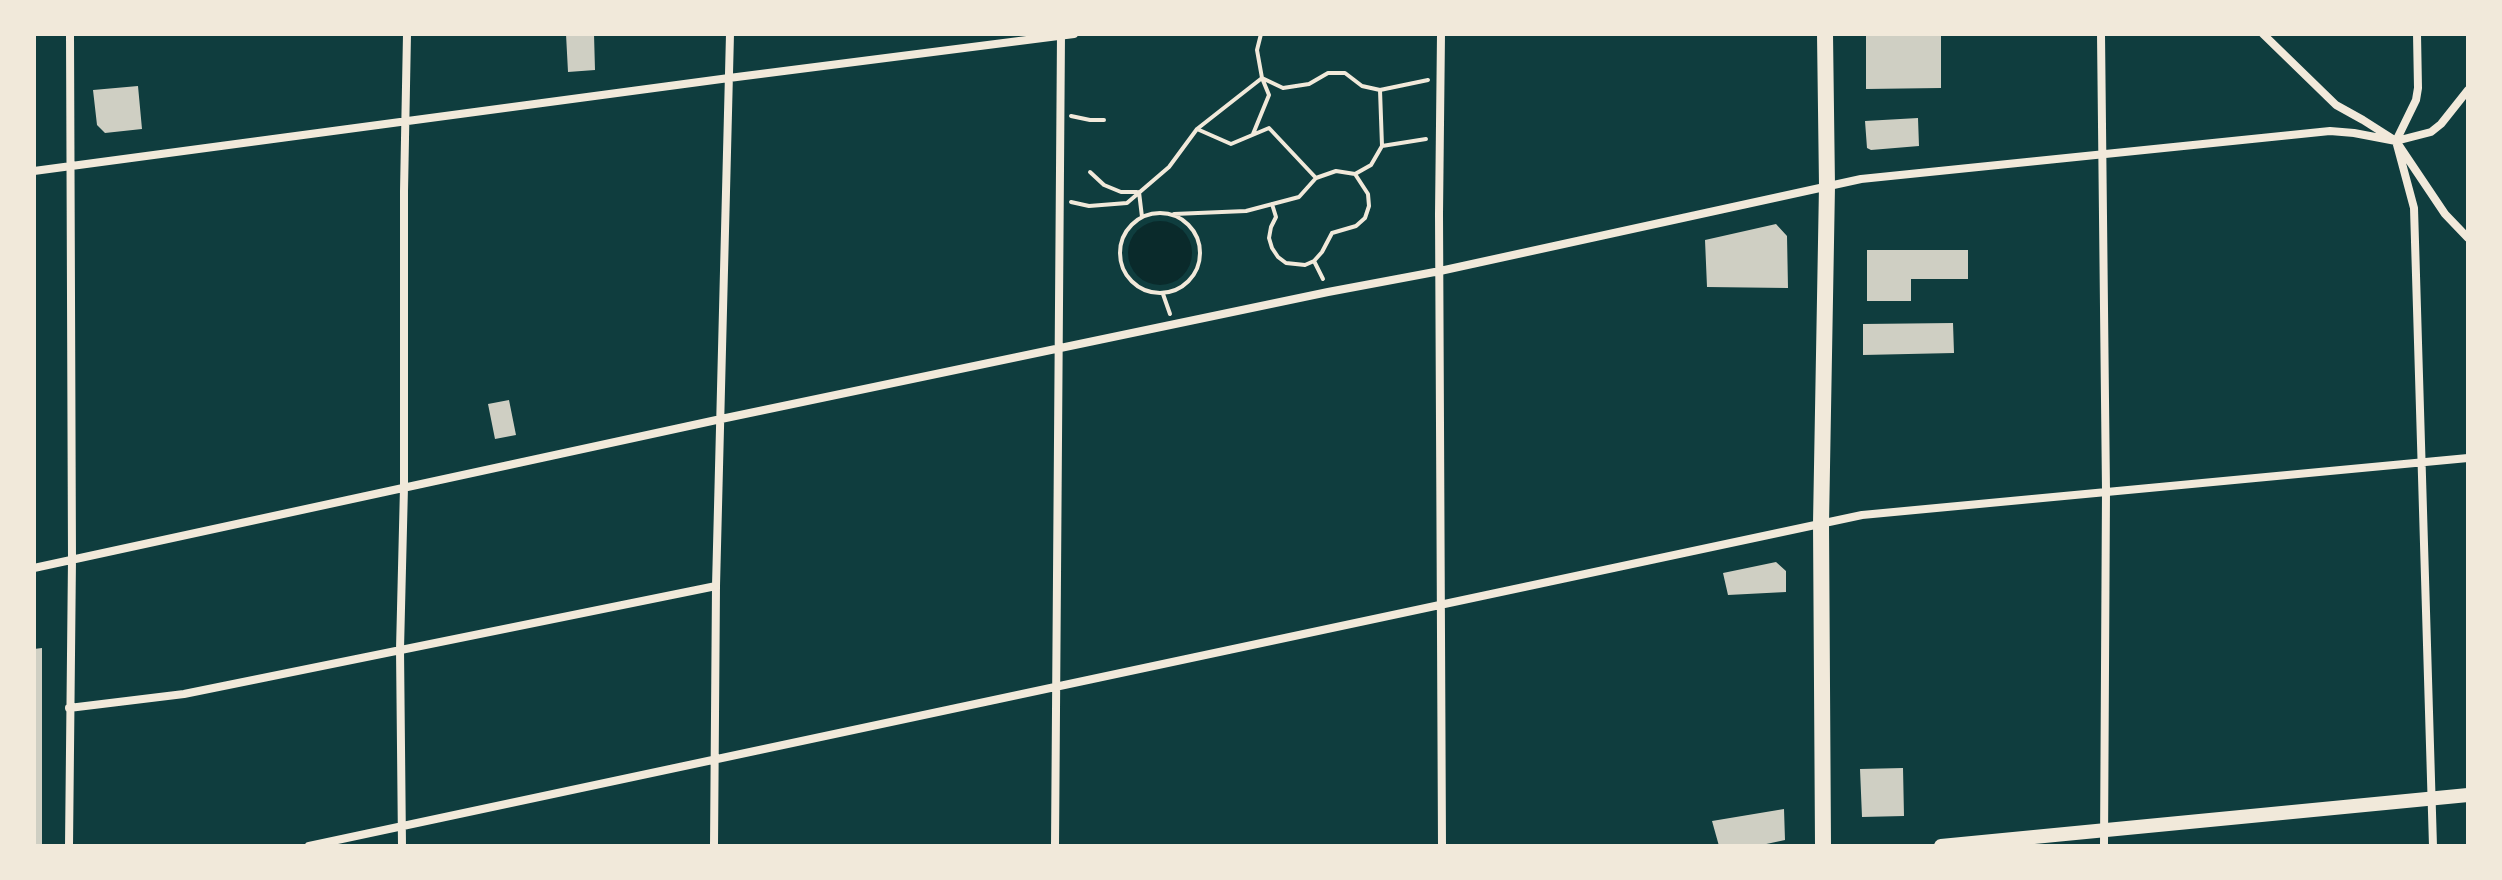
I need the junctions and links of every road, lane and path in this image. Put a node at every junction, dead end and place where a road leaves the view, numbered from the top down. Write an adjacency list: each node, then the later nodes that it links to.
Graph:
1 (70, 34): 26 (street)
2 (407, 34): 19 (street)
3 (730, 34): 12 (street)
4 (1074, 34): 11 (street)
5 (1261, 34): 13 (path)
6 (1441, 34): 14 (street)
7 (1825, 34): 31 (main road)
8 (2101, 34): 25 (street)
9 (2263, 34): 23 (street)
10 (2417, 34): 23 (street)
11 (1061, 35): 12 (street); 17 (street)
12 (729, 78): 19 (street); 42 (street)
13 (1262, 78): 15 (path); 20 (path); 21 (path)
14 (1441, 78): 15 (path); 22 (street)
15 (1380, 90): 24 (path)
16 (2468, 90): 23 (street)
17 (1061, 114): 18 (path); 33 (street)
18 (1104, 120)
19 (406, 122): 26 (street); 45 (street)
20 (1197, 129): 21 (path); 32 (path)
21 (1253, 135): 30 (path)
22 (1440, 137): 24 (path); 38 (street)
23 (2396, 141): 25 (street); 37 (street); 44 (street)
24 (1382, 146): 29 (path)
25 (2102, 154): 31 (street); 46 (street)
26 (70, 166): 27 (street); 48 (street)
27 (34, 171)
28 (1090, 172): 32 (path)
29 (1355, 174): 30 (path); 34 (path)
30 (1316, 178): 34 (path)
31 (1827, 186): 38 (street); 47 (main road)
32 (1139, 192): 33 (path); 36 (path)
33 (1060, 199): 41 (street)
34 (1272, 204): 35 (path)
35 (1174, 214): 36 (path); 39 (path)
36 (1142, 217): 39 (path)
37 (2468, 238)
38 (1440, 271): 41 (street); 51 (street)
39 (1163, 294): 40 (path)
40 (1165, 303)
41 (1059, 348): 42 (street); 53 (street)
42 (721, 419): 45 (street); 50 (street)
43 (2468, 458): 44 (street)
44 (2421, 463): 46 (street); 57 (street)
45 (404, 487): 48 (street); 52 (street)
46 (2106, 491): 47 (street); 59 (street)
47 (1821, 523): 51 (street); 66 (main road)
48 (72, 559): 49 (street); 54 (street)
49 (34, 568)
50 (716, 586): 52 (street); 55 (street)
51 (1440, 604): 53 (street); 65 (street)
52 (400, 649): 54 (street); 58 (street)
53 (1056, 688): 55 (street); 64 (street)
54 (69, 708): 60 (street)
55 (715, 760): 58 (street); 63 (street)
56 (2468, 795): 57 (street)
57 (2431, 798): 59 (street); 69 (street)
58 (402, 827): 61 (street); 62 (street)
59 (2104, 830): 67 (street); 68 (street)
60 (69, 846)
61 (309, 846)
62 (402, 846)
63 (714, 846)
64 (1055, 846)
65 (1442, 846)
66 (1823, 846)
67 (1941, 846)
68 (2104, 846)
69 (2433, 846)

